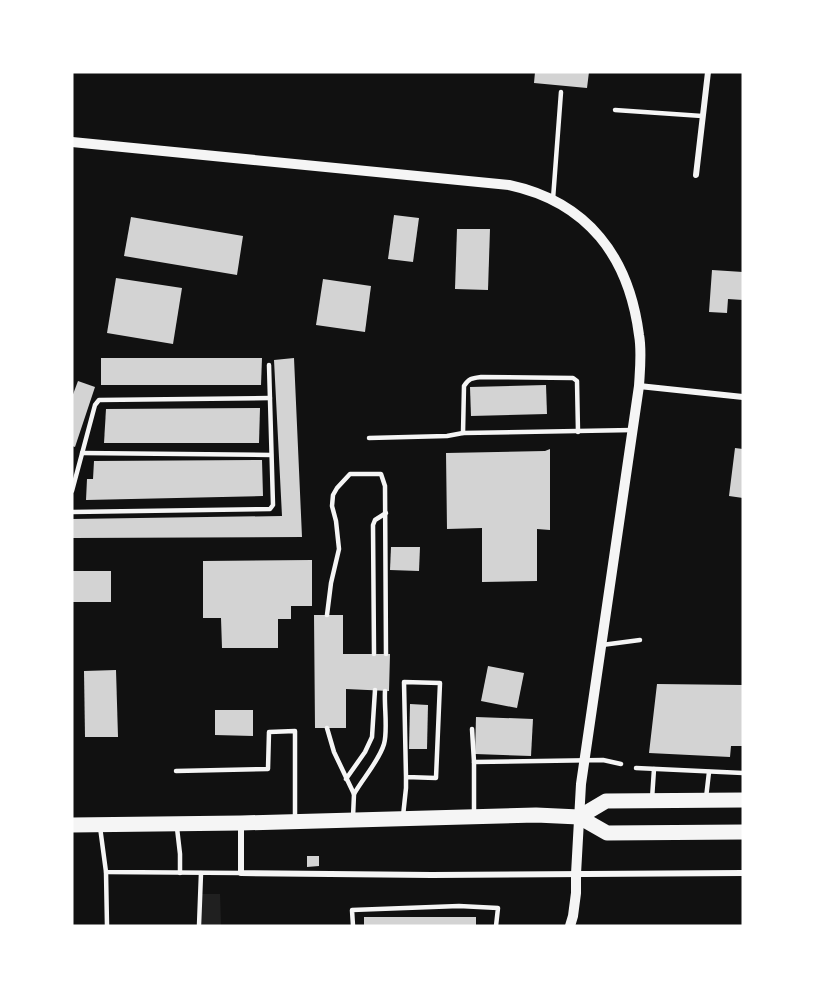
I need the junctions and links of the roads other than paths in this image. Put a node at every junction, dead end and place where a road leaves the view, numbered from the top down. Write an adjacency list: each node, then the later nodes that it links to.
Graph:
1 (708, 72): 4 (street)
2 (561, 92): 7 (lane)
3 (615, 110): 4 (lane)
4 (702, 116): 6 (street)
5 (72, 142): 7 (street)
6 (696, 175)
7 (553, 199): 9 (street)
8 (269, 365): 11 (lane)
9 (639, 386): 10 (street); 12 (street)
10 (743, 397)
11 (270, 398): 16 (lane); 17 (lane)
12 (633, 430): 13 (lane); 23 (street)
13 (578, 432): 14 (lane); 14 (lane)
14 (463, 433): 15 (lane)
15 (369, 438)
16 (82, 453): 17 (lane); 18 (lane)
17 (272, 455): 19 (lane)
18 (72, 491)
19 (72, 512)
20 (386, 513): 21 (lane); 24 (lane); 25 (lane)
21 (327, 615)
22 (640, 640): 23 (lane)
23 (602, 645): 30 (street)
24 (374, 654)
25 (386, 654)
26 (375, 690): 39 (lane)
27 (385, 691): 40 (lane)
28 (327, 728): 39 (lane)
29 (472, 729): 31 (lane)
30 (585, 761): 31 (lane); 32 (lane); 45 (street)
31 (474, 762): 44 (lane)
32 (621, 764)
33 (636, 768): 34 (lane)
34 (654, 769): 36 (lane); 42 (lane)
35 (176, 771): 48 (lane)
36 (709, 772): 37 (lane); 43 (lane)
37 (743, 772)
38 (406, 777): 38 (lane); 46 (lane)
39 (346, 779): 40 (lane)
40 (354, 794): 47 (lane)
41 (743, 800): 43 (main road)
42 (651, 801): 43 (main road); 45 (main road)
43 (706, 801)
44 (474, 817): 45 (main road); 46 (main road)
45 (579, 817): 53 (main road); 59 (street)
46 (402, 819): 47 (main road)
47 (353, 820): 48 (main road)
48 (295, 821): 49 (main road)
49 (241, 823): 51 (main road); 57 (street)
50 (100, 824): 51 (main road); 52 (main road); 54 (lane)
51 (176, 824): 55 (lane)
52 (72, 825)
53 (743, 832)
54 (106, 872): 55 (lane); 60 (lane)
55 (180, 873): 56 (lane)
56 (201, 873): 57 (lane); 61 (lane)
57 (241, 873): 59 (street)
58 (743, 873): 59 (street)
59 (576, 874): 64 (street)
60 (107, 926)
61 (199, 926)
62 (353, 926): 63 (lane)
63 (496, 926)
64 (570, 926)

